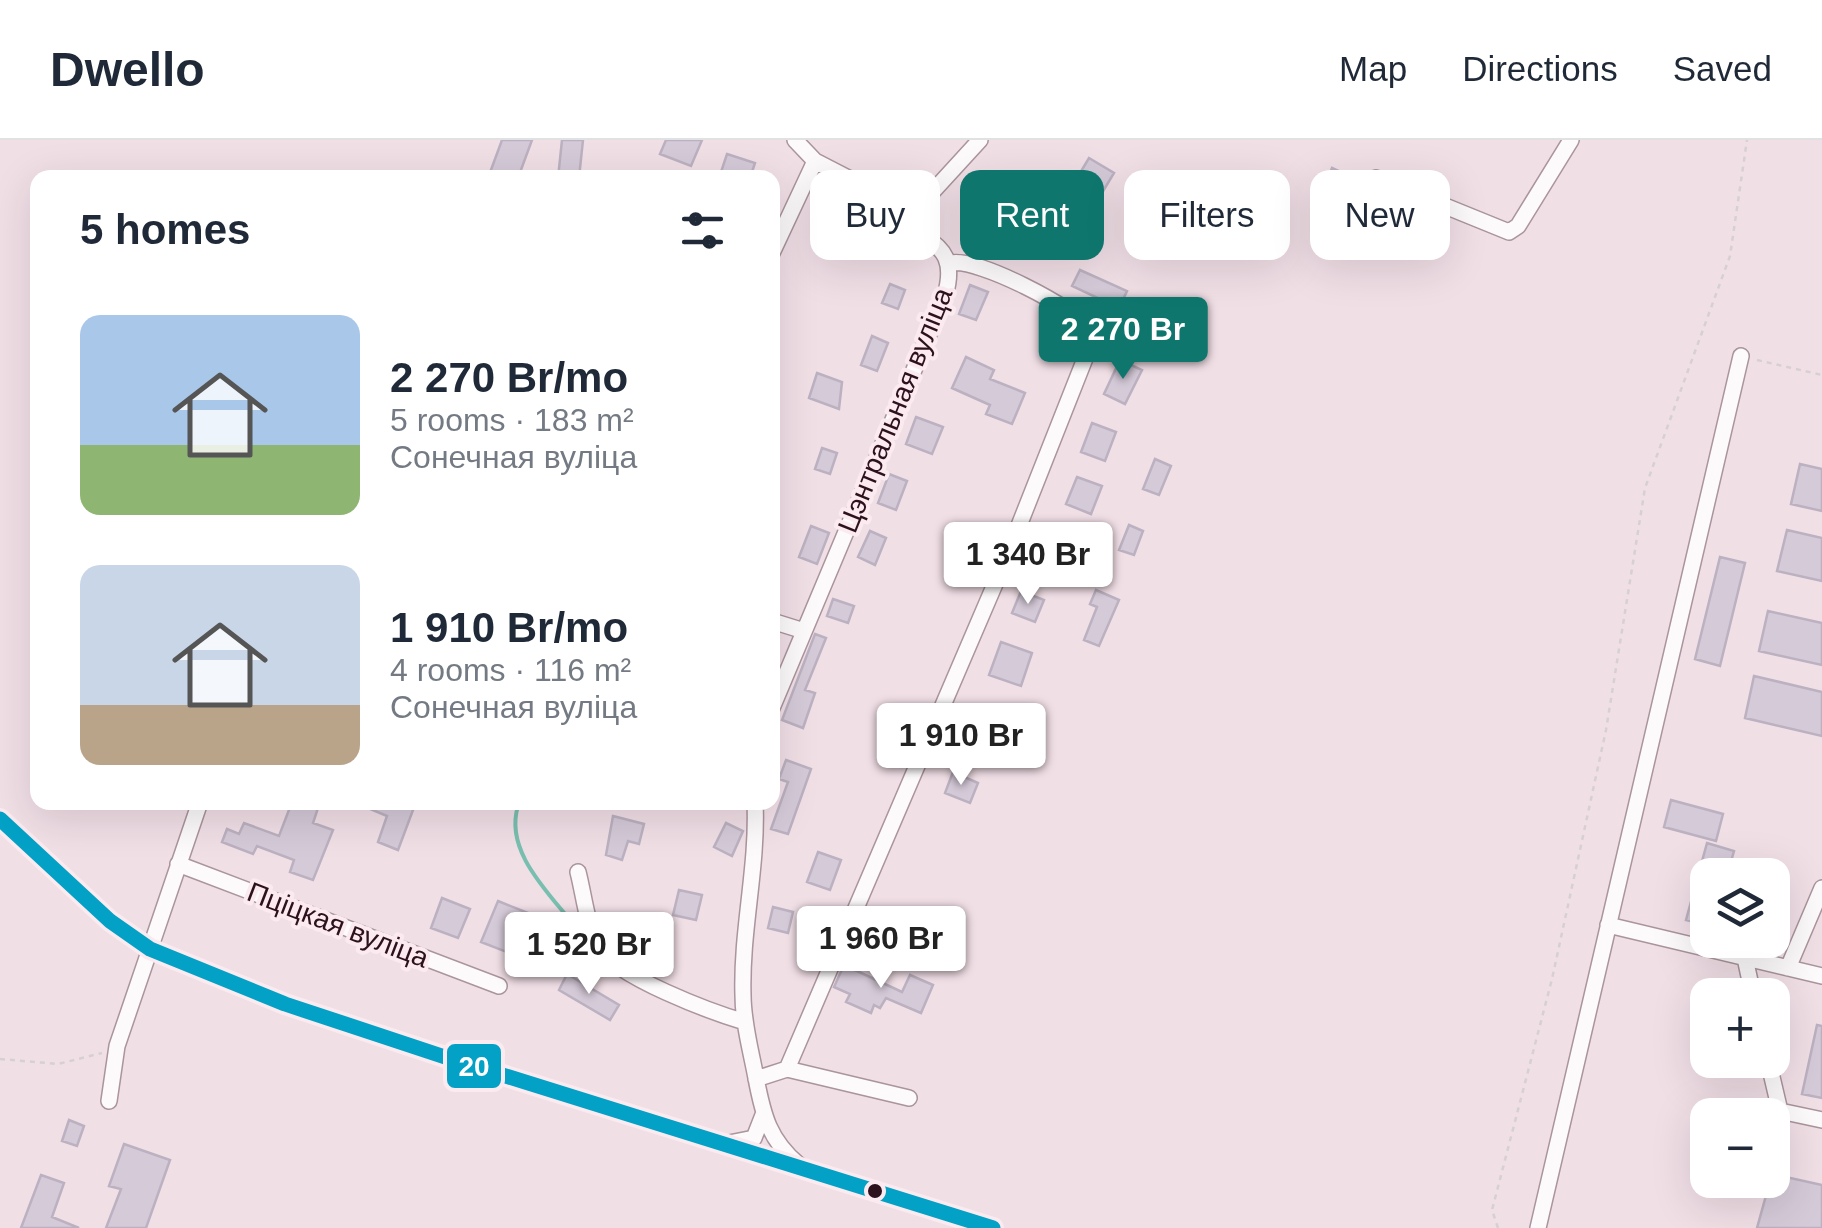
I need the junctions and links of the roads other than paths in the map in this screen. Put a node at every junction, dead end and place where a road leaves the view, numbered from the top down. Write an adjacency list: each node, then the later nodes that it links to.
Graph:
1 (795, 140): 4 (street)
2 (980, 140): 6 (street)
3 (1571, 140): 7 (street)
4 (815, 161): 5 (street); 8 (street)
5 (832, 170)
6 (940, 184)
7 (1450, 208)
8 (780, 236)
9 (940, 248): 10 (street, Цэнтральная вуліца)
10 (950, 263): 13 (street, Цэнтральная вуліца); 30 (street)
11 (1741, 356): 21 (street)
12 (780, 624): 13 (street)
13 (804, 631): 14 (street, Цэнтральная вуліца)
14 (780, 689)
15 (197, 810): 18 (street)
16 (754, 810): 29 (street)
17 (0, 819): 23 (street)
18 (178, 864): 23 (street); 28 (street, Пціцкая вуліца)
19 (578, 872): 29 (street)
20 (1822, 888): 25 (street)
21 (1608, 925): 22 (street); 40 (street)
22 (1690, 945)
23 (150, 949): 34 (street); 37 (street)
24 (1745, 958): 25 (street); 27 (street)
25 (1788, 968): 26 (street)
26 (1822, 976)
27 (1749, 978)
28 (498, 986)
29 (745, 1022): 32 (street)
30 (787, 1069): 32 (street); 33 (street)
31 (1772, 1078): 36 (street)
32 (756, 1079): 35 (street)
33 (909, 1098)
34 (109, 1101)
35 (762, 1114): 37 (street); 38 (street)
36 (1822, 1120)
37 (722, 1144): 38 (street)
38 (806, 1170): 39 (street)
39 (993, 1228)
40 (1538, 1228)

